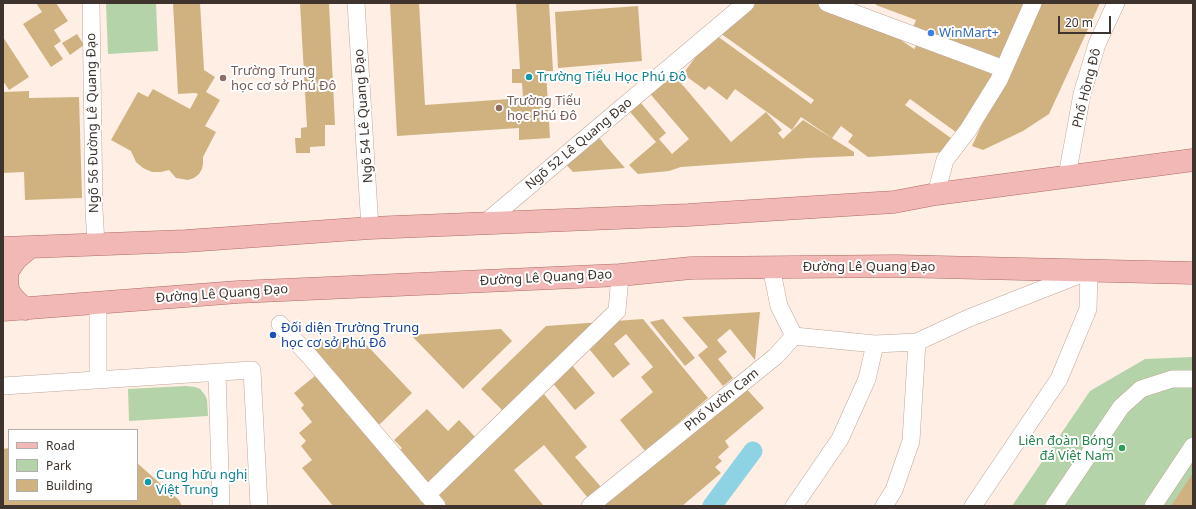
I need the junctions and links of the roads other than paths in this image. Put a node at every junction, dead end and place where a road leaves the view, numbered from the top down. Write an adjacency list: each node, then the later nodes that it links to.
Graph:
1 (91, 3): 13 (street, Ngõ 56 Đường Lê Quang Đạo)
2 (356, 3): 12 (street, Ngõ 54 Lê Quang Đạo)
3 (746, 3): 11 (street, Ngõ 52 Lê Quang Đạo)
4 (827, 3): 7 (street)
5 (1033, 3): 7 (street)
6 (1116, 3): 9 (street, Phố Hồng Đô)
7 (1004, 69): 10 (street)
8 (1193, 160): 9 (main road)
9 (1068, 176): 10 (main road)
10 (936, 194): 11 (main road)
11 (485, 223): 12 (main road)
12 (370, 228): 13 (main road)
13 (96, 244): 15 (main road)
14 (3, 248): 15 (main road)
15 (29, 248): 21 (main road)
16 (771, 267): 17 (main road, Đường Lê Quang Đạo); 19 (main road, Đường Lê Quang Đạo); 24 (street)
17 (1089, 271): 18 (main road, Đường Lê Quang Đạo); 25 (street); 38 (street)
18 (1193, 273)
19 (620, 275): 20 (main road, Đường Lê Quang Đạo); 32 (street)
20 (98, 302): 21 (main road, Đường Lê Quang Đạo); 29 (street)
21 (24, 309): 22 (main road, Đường Lê Quang Đạo)
22 (3, 310)
23 (280, 324): 32 (street)
24 (794, 336): 26 (street); 35 (street, Phố Vườn Cam)
25 (917, 342): 26 (street); 37 (street)
26 (875, 344): 36 (street)
27 (217, 373): 29 (street); 33 (street); 34 (street)
28 (1193, 379): 39 (street)
29 (98, 380): 30 (street)
30 (3, 386)
31 (1193, 446): 40 (street)
32 (432, 500)
33 (221, 506)
34 (260, 506)
35 (590, 506)
36 (794, 506)
37 (884, 506)
38 (973, 506)
39 (1054, 506)
40 (1153, 506)

